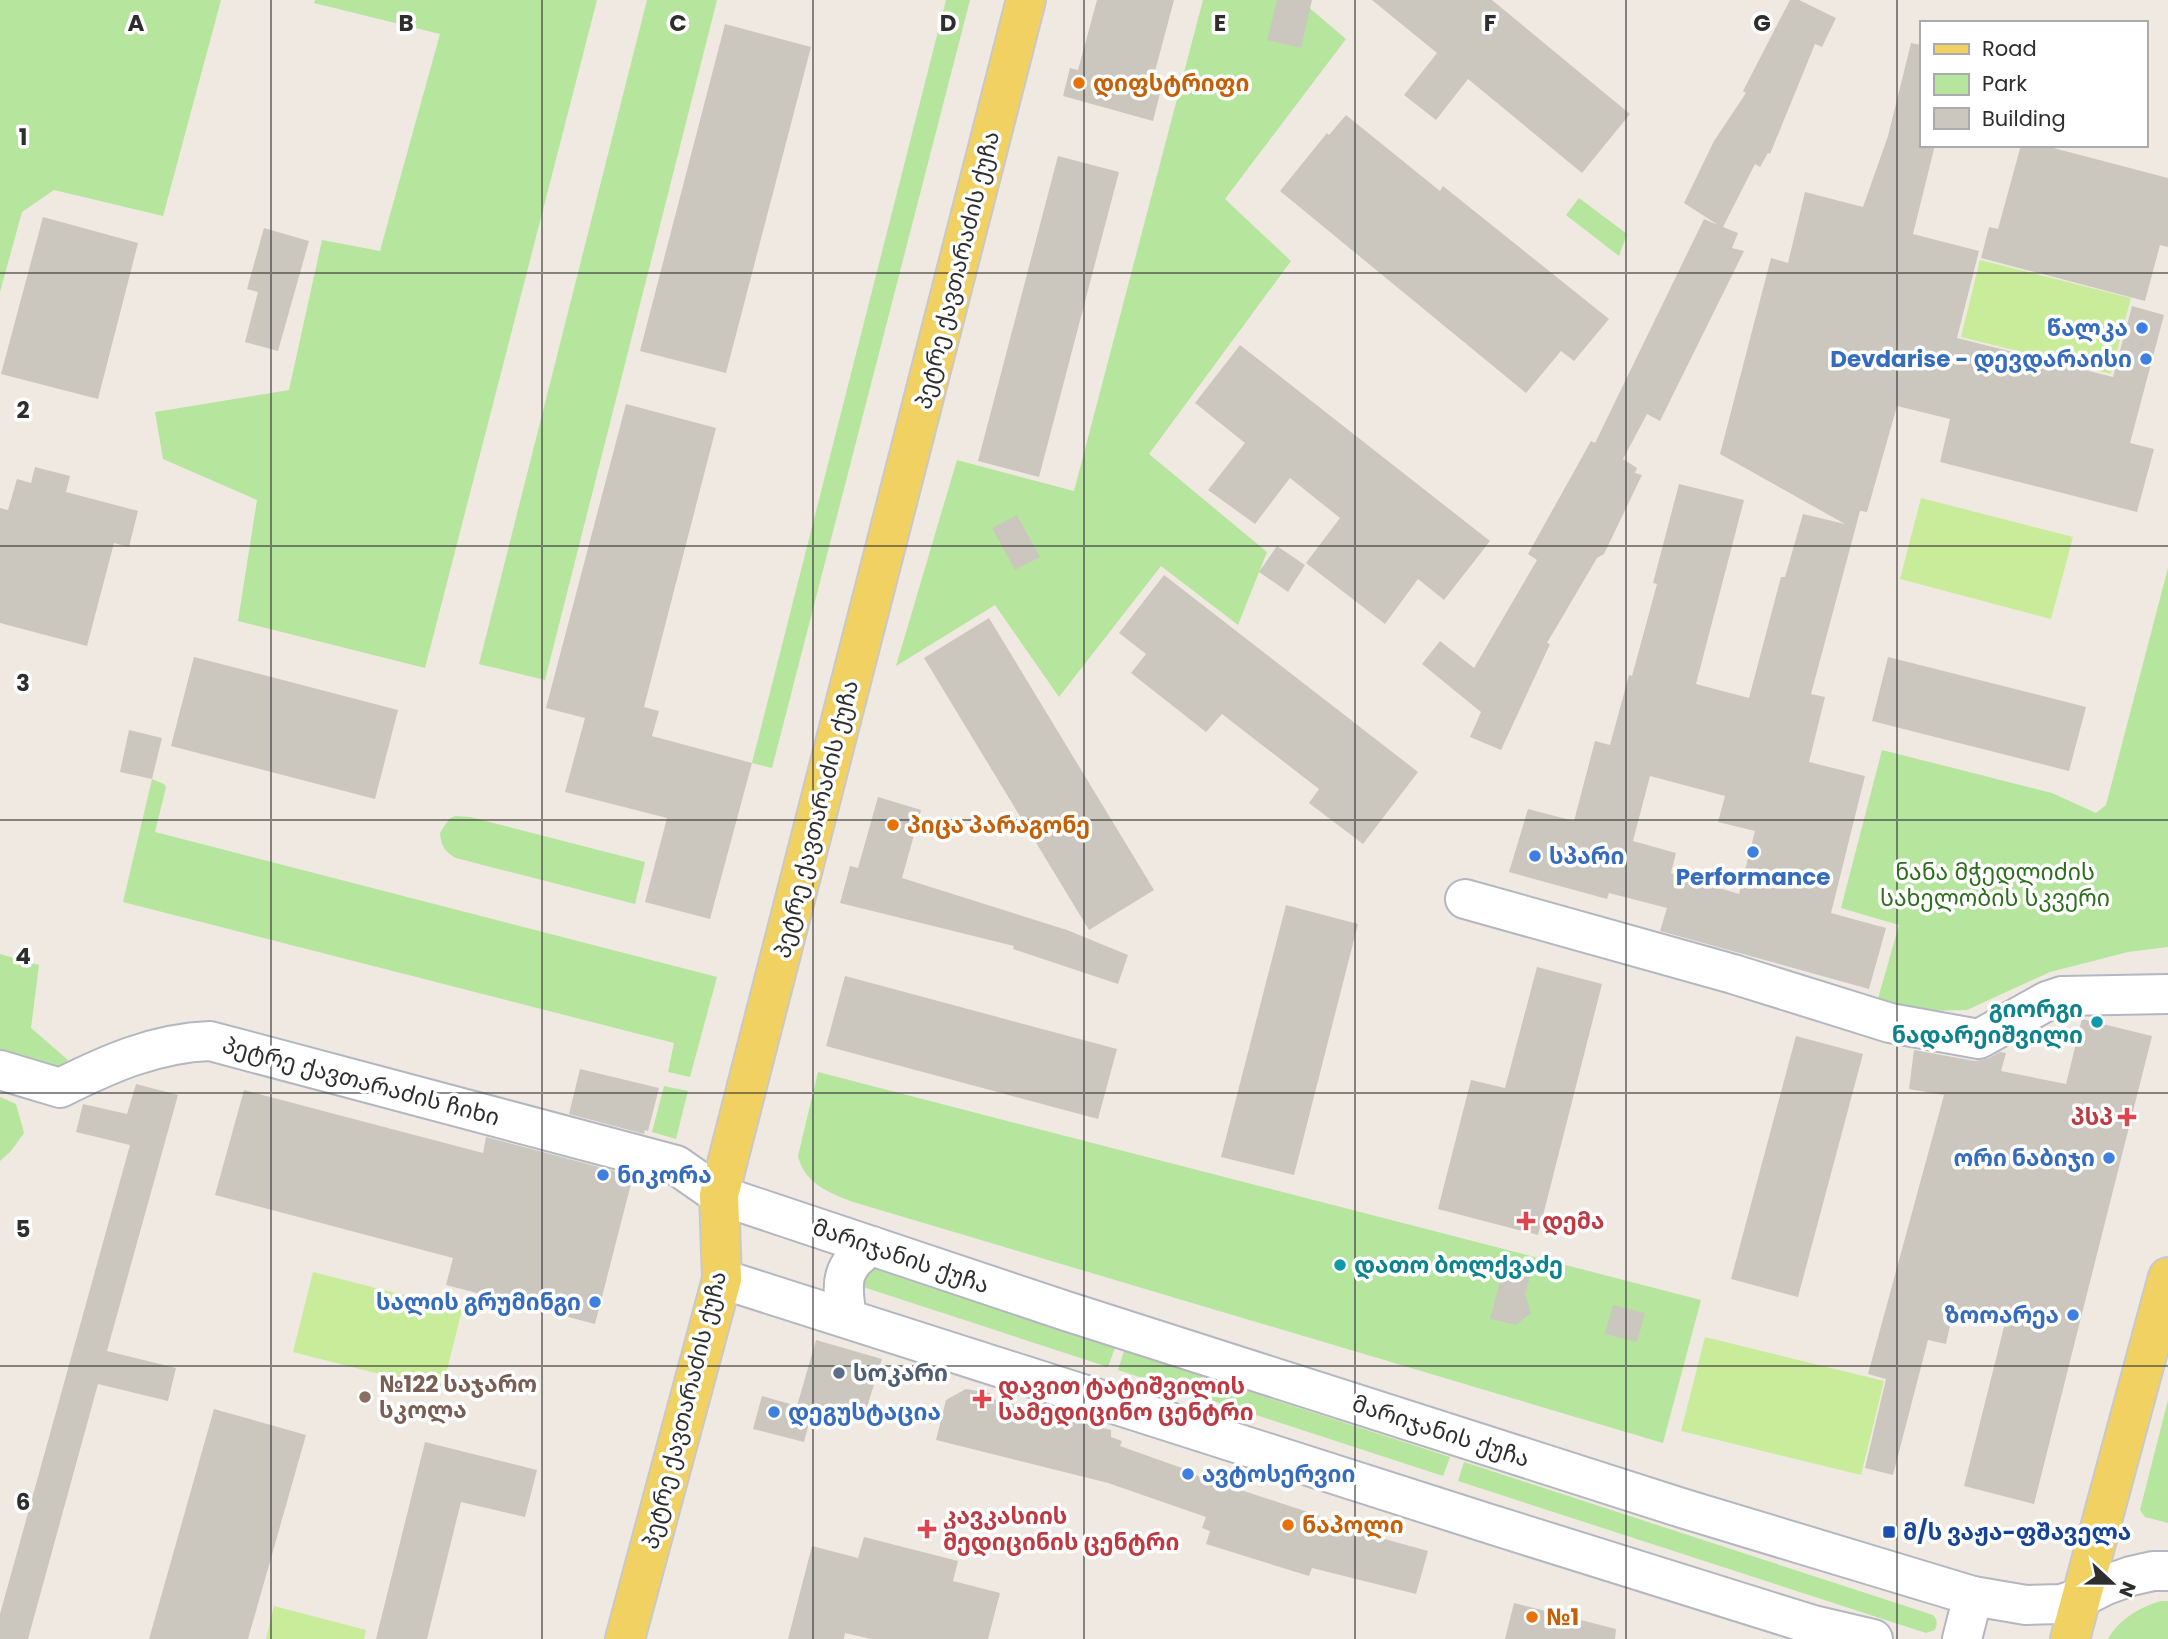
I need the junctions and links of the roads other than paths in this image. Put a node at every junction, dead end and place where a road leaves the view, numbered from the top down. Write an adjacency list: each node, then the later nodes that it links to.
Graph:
1 (1026, 0): 5 (main road, პეტრე ქავთარაძის ქუჩა)
2 (1465, 899): 3 (street)
3 (2168, 994)
4 (0, 1070): 5 (street, პეტრე ქავთარაძის ჩიხი)
5 (719, 1195): 6 (street, მარიჯანის ქუჩა); 8 (main road, პეტრე ქავთარაძის ქუჩა)
6 (872, 1246): 9 (street); 11 (street, მარიჯანის ქუჩა)
7 (2168, 1277): 12 (main road)
8 (722, 1279): 9 (street); 13 (main road, პეტრე ქავთარაძის ქუჩა)
9 (847, 1317): 14 (street)
10 (2168, 1571): 12 (street, მარიჯანის ქუჩა)
11 (1973, 1596): 12 (street, მარიჯანის ქუჩა); 15 (street)
12 (2080, 1598): 16 (main road)
13 (625, 1639)
14 (1873, 1639)
15 (1962, 1639)
16 (2070, 1639)

